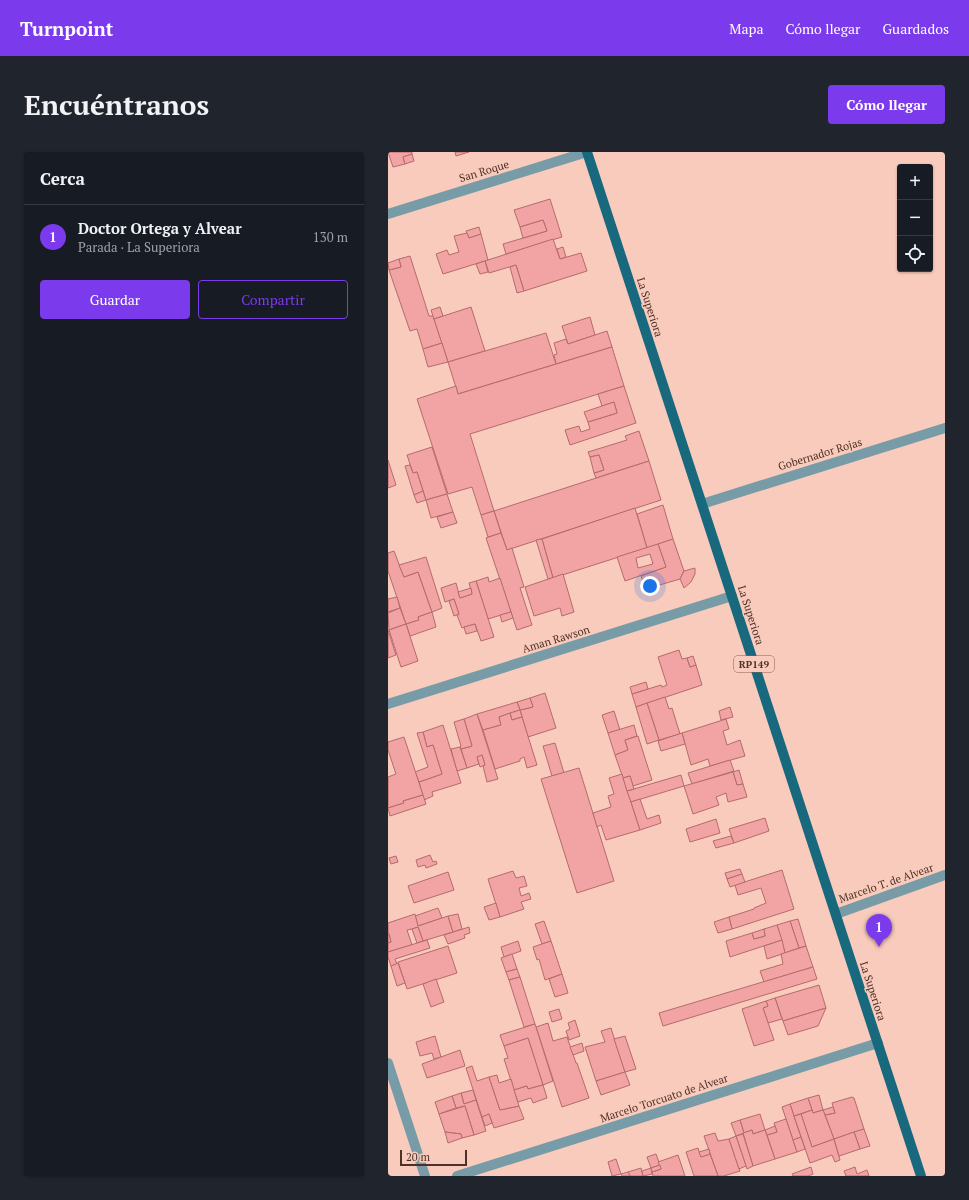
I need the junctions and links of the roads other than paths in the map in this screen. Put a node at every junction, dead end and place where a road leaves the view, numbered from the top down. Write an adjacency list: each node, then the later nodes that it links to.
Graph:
1 (587, 152): 2 (street, San Roque); 4 (main road, La Superiora / RP149)
2 (388, 214)
3 (945, 428): 4 (street, Gobernador Rojas)
4 (702, 504): 5 (main road, La Superiora / RP149)
5 (732, 596): 6 (street, Aman Rawson); 8 (main road, La Superiora / RP149)
6 (388, 704)
7 (945, 875): 8 (street, Marcelo T. de Alvear)
8 (836, 914): 9 (main road, La Superiora / RP149)
9 (878, 1043): 12 (street, Marcelo Torcuato de Alvear); 13 (main road, La Superiora / RP149)
10 (388, 1063): 11 (street)
11 (425, 1176)
12 (457, 1176)
13 (921, 1176)

